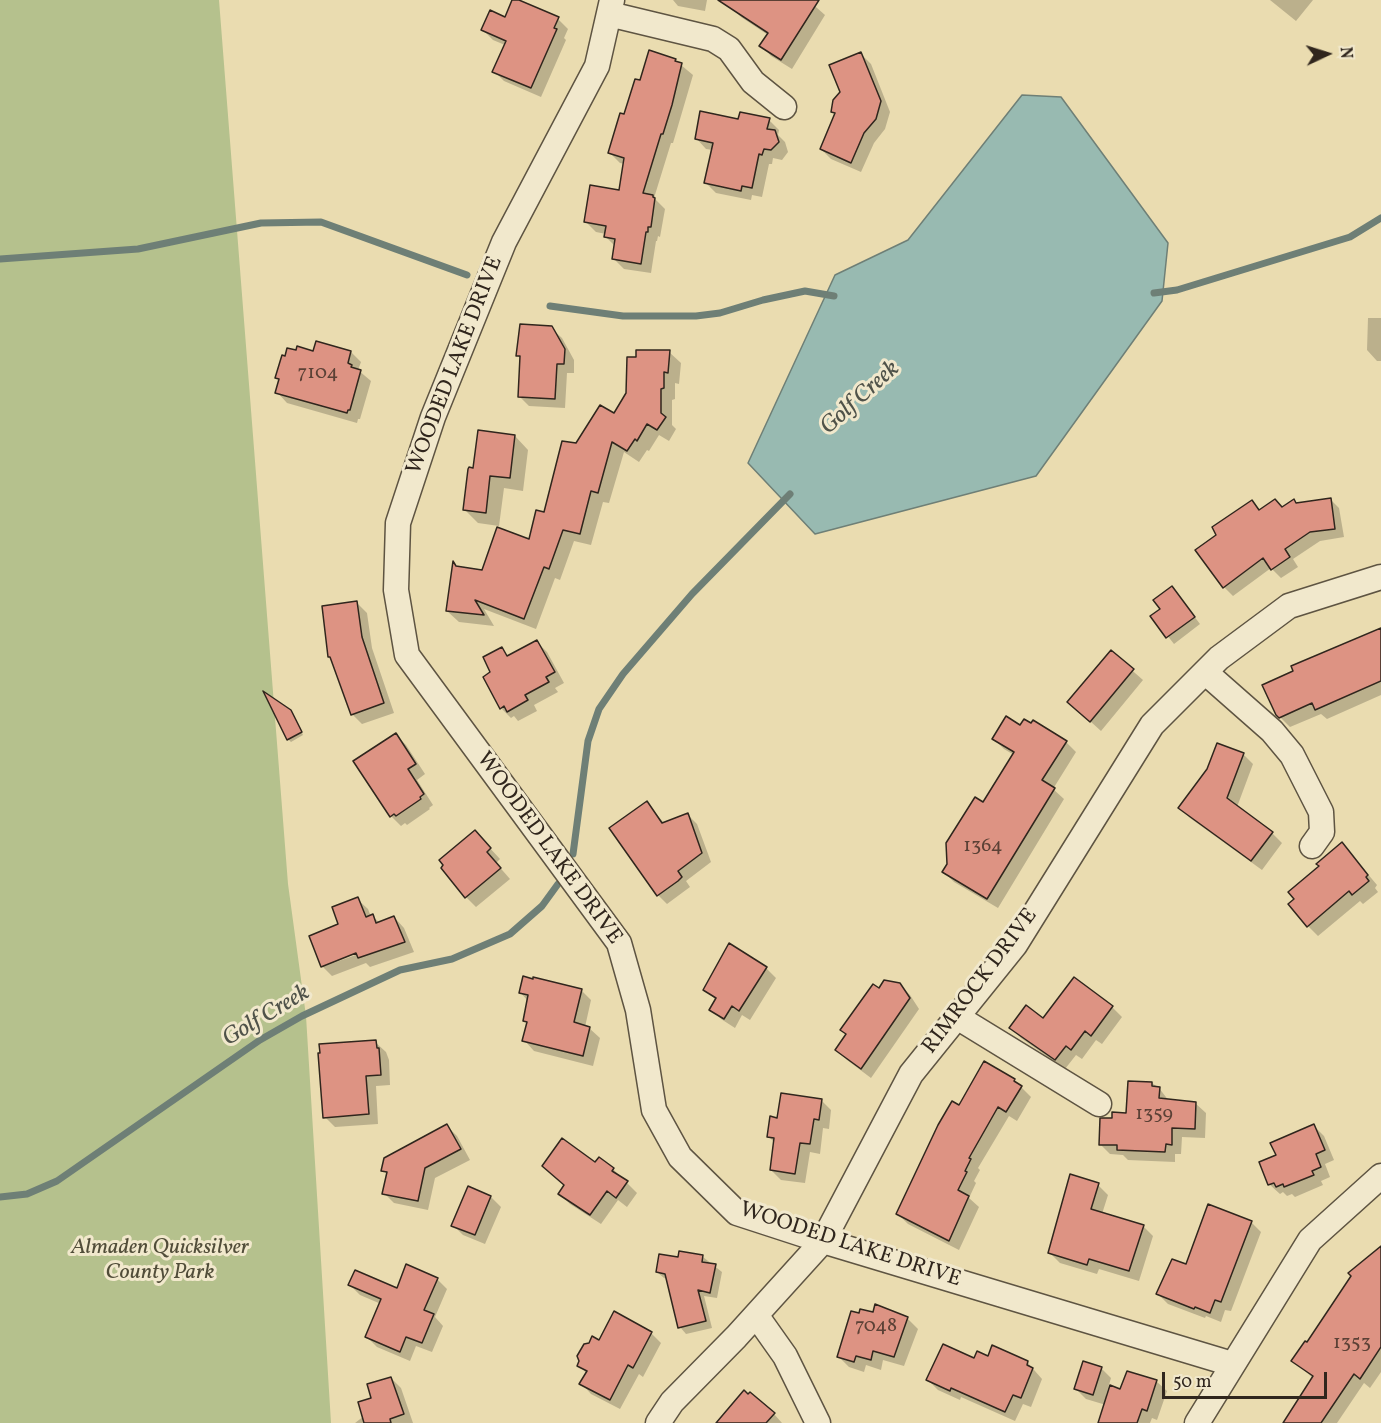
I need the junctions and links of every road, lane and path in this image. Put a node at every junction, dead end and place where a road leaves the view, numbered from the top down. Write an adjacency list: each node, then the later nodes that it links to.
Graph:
1 (611, 7): 2 (street); 9 (street, WOODED LAKE DRIVE)
2 (784, 107)
3 (1381, 577): 4 (street, RIMROCK DRIVE)
4 (1205, 672): 5 (street); 6 (street, RIMROCK DRIVE)
5 (1312, 846)
6 (957, 1017): 7 (street); 9 (street, RIMROCK DRIVE)
7 (1099, 1104)
8 (1381, 1176): 11 (street)
9 (823, 1241): 10 (street, RIMROCK DRIVE); 11 (street, WOODED LAKE DRIVE)
10 (756, 1315): 12 (street, RIMROCK DRIVE); 13 (street)
11 (1232, 1364): 14 (street)
12 (658, 1423)
13 (818, 1423)
14 (1197, 1423)

